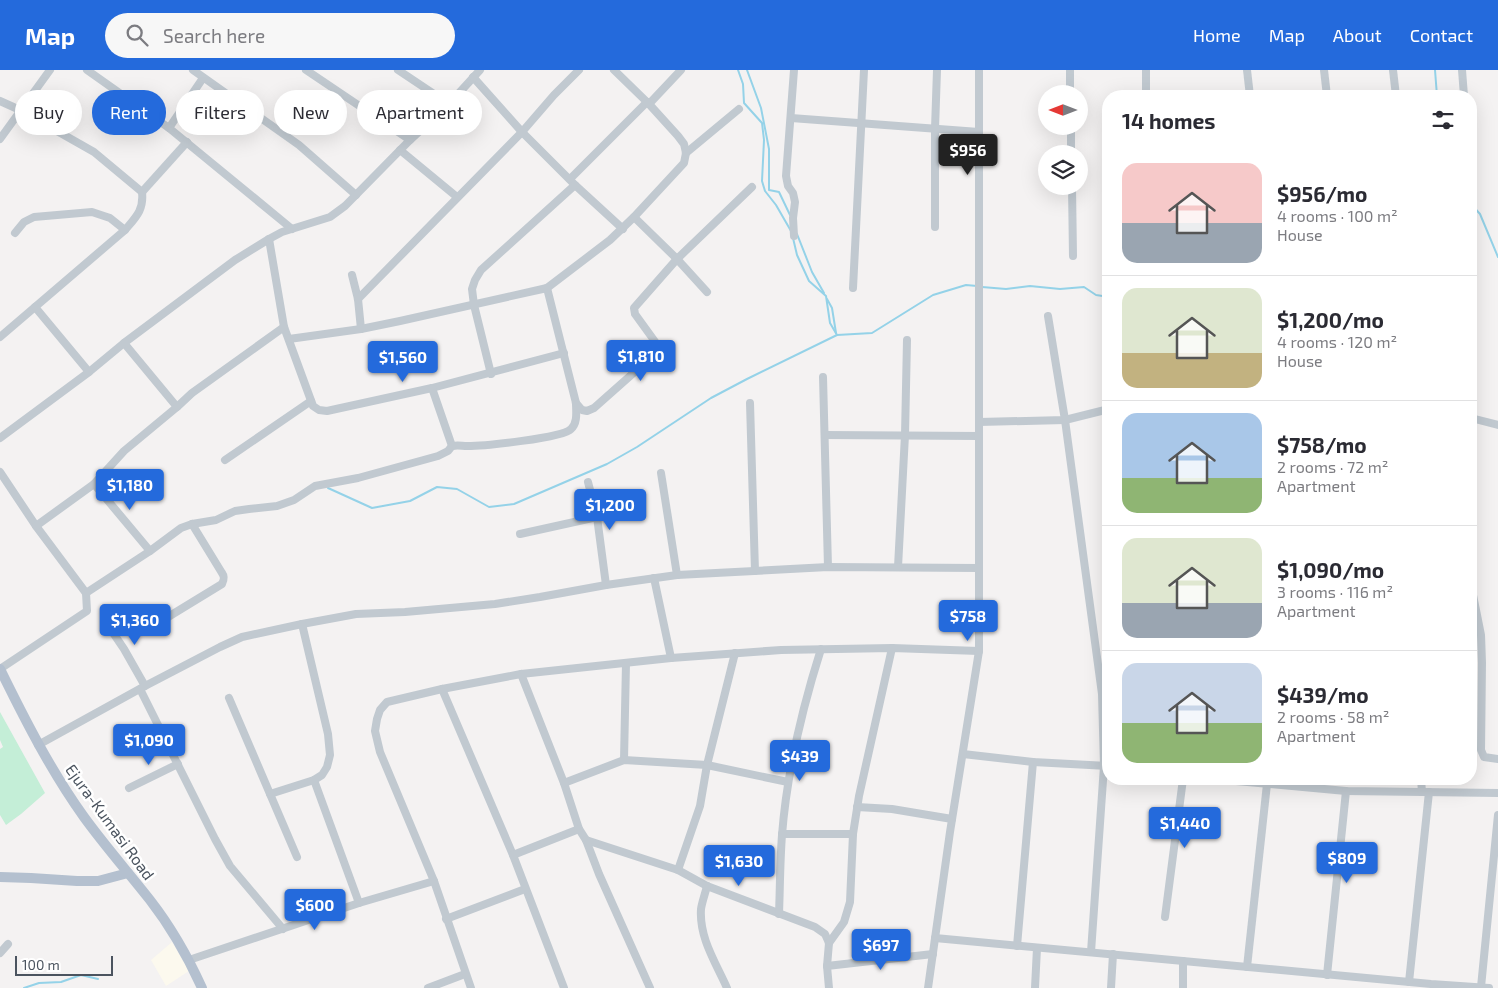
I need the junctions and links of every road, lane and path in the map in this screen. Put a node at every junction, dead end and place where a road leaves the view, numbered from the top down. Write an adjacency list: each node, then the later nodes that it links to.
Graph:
1 (50, 70): 23 (street)
2 (87, 70): 38 (street)
3 (193, 70): 21 (street)
4 (306, 70): 45 (street)
5 (398, 70): 24 (street)
6 (480, 70): 20 (street)
7 (579, 70): 40 (street)
8 (614, 70): 32 (street)
9 (681, 70): 32 (street)
10 (794, 70): 36 (street)
11 (864, 70): 37 (street)
12 (937, 70): 39 (street)
13 (979, 70): 41 (street)
14 (1070, 70): 22 (street)
15 (1146, 70): 26 (street)
16 (1247, 70): 27 (street)
17 (1324, 70): 28 (street)
18 (1393, 70): 29 (street)
19 (1462, 70): 30 (street)
20 (473, 77): 25 (street); 40 (street)
21 (203, 78): 38 (street); 52 (street)
22 (1070, 85)
23 (35, 90)
24 (428, 90)
25 (461, 90)
26 (1146, 90)
27 (1249, 90)
28 (1326, 90)
29 (1395, 90)
30 (1464, 90)
31 (0, 101): 33 (street)
32 (648, 103): 48 (street); 49 (street)
33 (15, 108)
34 (739, 109): 48 (street)
35 (15, 117): 44 (street)
36 (791, 118): 37 (street); 61 (street)
37 (861, 122): 39 (street); 67 (street)
38 (168, 128): 46 (street)
39 (936, 129): 41 (street); 56 (street)
40 (522, 132): 49 (street); 54 (street)
41 (979, 132): 91 (street)
42 (64, 135): 51 (street)
43 (415, 135): 45 (street)
44 (0, 139)
45 (410, 140): 47 (street)
46 (187, 142): 51 (street); 57 (street)
47 (400, 150): 52 (street); 54 (street)
48 (686, 153): 55 (street)
49 (573, 182): 58 (street); 70 (street)
50 (752, 187): 64 (street)
51 (142, 192): 59 (street)
52 (356, 195): 57 (street)
53 (1072, 195): 63 (street)
54 (457, 197): 69 (street)
55 (634, 217): 58 (street); 64 (street)
56 (935, 227)
57 (292, 229): 62 (street)
58 (622, 229): 66 (street)
59 (125, 230): 60 (street); 71 (street)
60 (15, 233)
61 (794, 236)
62 (269, 239): 73 (street); 78 (street)
63 (1073, 256)
64 (677, 259): 68 (street); 85 (street)
65 (352, 275): 69 (street)
66 (547, 288): 70 (street); 79 (street)
67 (852, 288)
68 (707, 292)
69 (358, 299): 74 (street)
70 (474, 305): 74 (street); 81 (street)
71 (35, 307): 75 (street); 80 (street)
72 (1048, 316): 89 (street)
73 (284, 327): 76 (street); 87 (street)
74 (361, 328): 76 (street)
75 (0, 336)
76 (289, 339): 84 (street)
77 (906, 340): 94 (street)
78 (124, 343): 80 (street); 87 (street)
79 (564, 353): 81 (street); 85 (street)
80 (89, 372): 96 (street)
81 (490, 374): 83 (street)
82 (823, 377): 93 (street)
83 (432, 388): 84 (street); 97 (street)
84 (311, 401): 98 (street)
85 (576, 403): 97 (street)
86 (750, 403): 111 (street)
87 (177, 408): 102 (street)
88 (1102, 411): 89 (street)
89 (1065, 420): 91 (street); 127 (street)
90 (1477, 420): 92 (street)
91 (980, 422): 95 (street)
92 (1498, 425)
93 (825, 435): 94 (street); 108 (street)
94 (905, 435): 95 (street); 109 (street)
95 (978, 436): 110 (street)
96 (0, 438)
97 (452, 446): 104 (street)
98 (225, 460)
99 (0, 472): 105 (street)
100 (661, 473): 112 (street)
101 (588, 482): 103 (street)
102 (94, 484): 105 (street); 107 (street)
103 (597, 517): 106 (street); 114 (street)
104 (192, 524): 107 (street); 119 (street)
105 (36, 526): 115 (street)
106 (520, 534)
107 (150, 551): 115 (street)
108 (828, 567): 109 (street); 111 (street)
109 (898, 567): 110 (street)
110 (979, 568): 122 (street)
111 (755, 571): 112 (street)
112 (677, 575): 113 (street)
113 (654, 578): 114 (street); 124 (street)
114 (606, 585): 118 (street)
115 (86, 593): 126 (street)
116 (1477, 618): 134 (street)
117 (104, 621): 129 (street)
118 (302, 624): 129 (street); 140 (street)
119 (150, 628)
120 (892, 648): 121 (street); 122 (street); 153 (street)
121 (821, 649): 123 (street); 141 (street)
122 (979, 651): 133 (street)
123 (735, 653): 124 (street); 138 (street)
124 (670, 658): 125 (street)
125 (626, 664): 128 (street); 135 (street)
126 (0, 669): 132 (main road, Ejura-Kumasi Road)
127 (1102, 673)
128 (521, 674): 130 (street); 142 (street)
129 (143, 687): 132 (street); 137 (street)
130 (442, 689): 160 (street); 165 (street)
131 (229, 698): 152 (street)
132 (38, 745): 163 (main road, Ejura-Kumasi Road)
133 (963, 754): 136 (street); 155 (street)
134 (1498, 759)
135 (624, 760): 138 (street); 142 (street)
136 (1033, 762): 139 (street); 176 (street)
137 (178, 764): 148 (street); 172 (street)
138 (707, 765): 141 (street); 162 (street)
139 (1102, 766)
140 (314, 780): 152 (street); 168 (street)
141 (788, 782): 157 (street)
142 (564, 783): 156 (street)
143 (1104, 785): 178 (street)
144 (1182, 785): 170 (street)
145 (1267, 785): 185 (street)
146 (1312, 785): 149 (street)
147 (1423, 785): 150 (street)
148 (129, 788)
149 (1346, 791): 150 (street); 187 (street)
150 (1425, 792): 151 (street); 188 (street)
151 (1498, 793)
152 (270, 794): 161 (street)
153 (857, 807): 155 (street); 158 (street)
154 (1498, 815): 201 (street)
155 (952, 819): 173 (street)
156 (580, 828): 159 (street); 160 (street)
157 (782, 834): 158 (street); 169 (street)
158 (853, 834): 174 (street)
159 (586, 840): 162 (street); 194 (street)
160 (513, 856): 167 (street)
161 (297, 857)
162 (678, 870): 166 (street)
163 (128, 873): 164 (main road); 182 (main road, Ejura-Kumasi Road)
164 (0, 877)
165 (434, 881): 168 (street); 171 (street)
166 (708, 886): 169 (street); 195 (street)
167 (525, 889): 171 (street); 193 (street)
168 (360, 903): 172 (street)
169 (779, 914): 174 (street)
170 (1165, 917)
171 (446, 919): 186 (street)
172 (283, 930): 182 (street)
173 (935, 938): 176 (street); 180 (street)
174 (829, 943): 184 (street)
175 (8, 944): 179 (street)
176 (1017, 946): 177 (street)
177 (1037, 948): 178 (street); 198 (street)
178 (1091, 952): 181 (street)
179 (0, 953)
180 (933, 954): 184 (street); 197 (street)
181 (1113, 954): 183 (street); 199 (street)
182 (189, 960): 190 (main road, Ejura-Kumasi Road)
183 (1183, 961): 185 (street); 200 (street)
184 (827, 966): 196 (street)
185 (1247, 967): 187 (street)
186 (466, 974): 191 (street); 192 (street)
187 (1327, 975): 188 (street)
188 (1409, 982): 189 (street)
189 (1430, 986): 201 (street)
190 (202, 988)
191 (428, 988)
192 (471, 988)
193 (564, 988)
194 (650, 988)
195 (727, 988)
196 (829, 988)
197 (928, 988)
198 (1035, 988)
199 (1111, 988)
200 (1183, 988)
201 (1485, 988)

